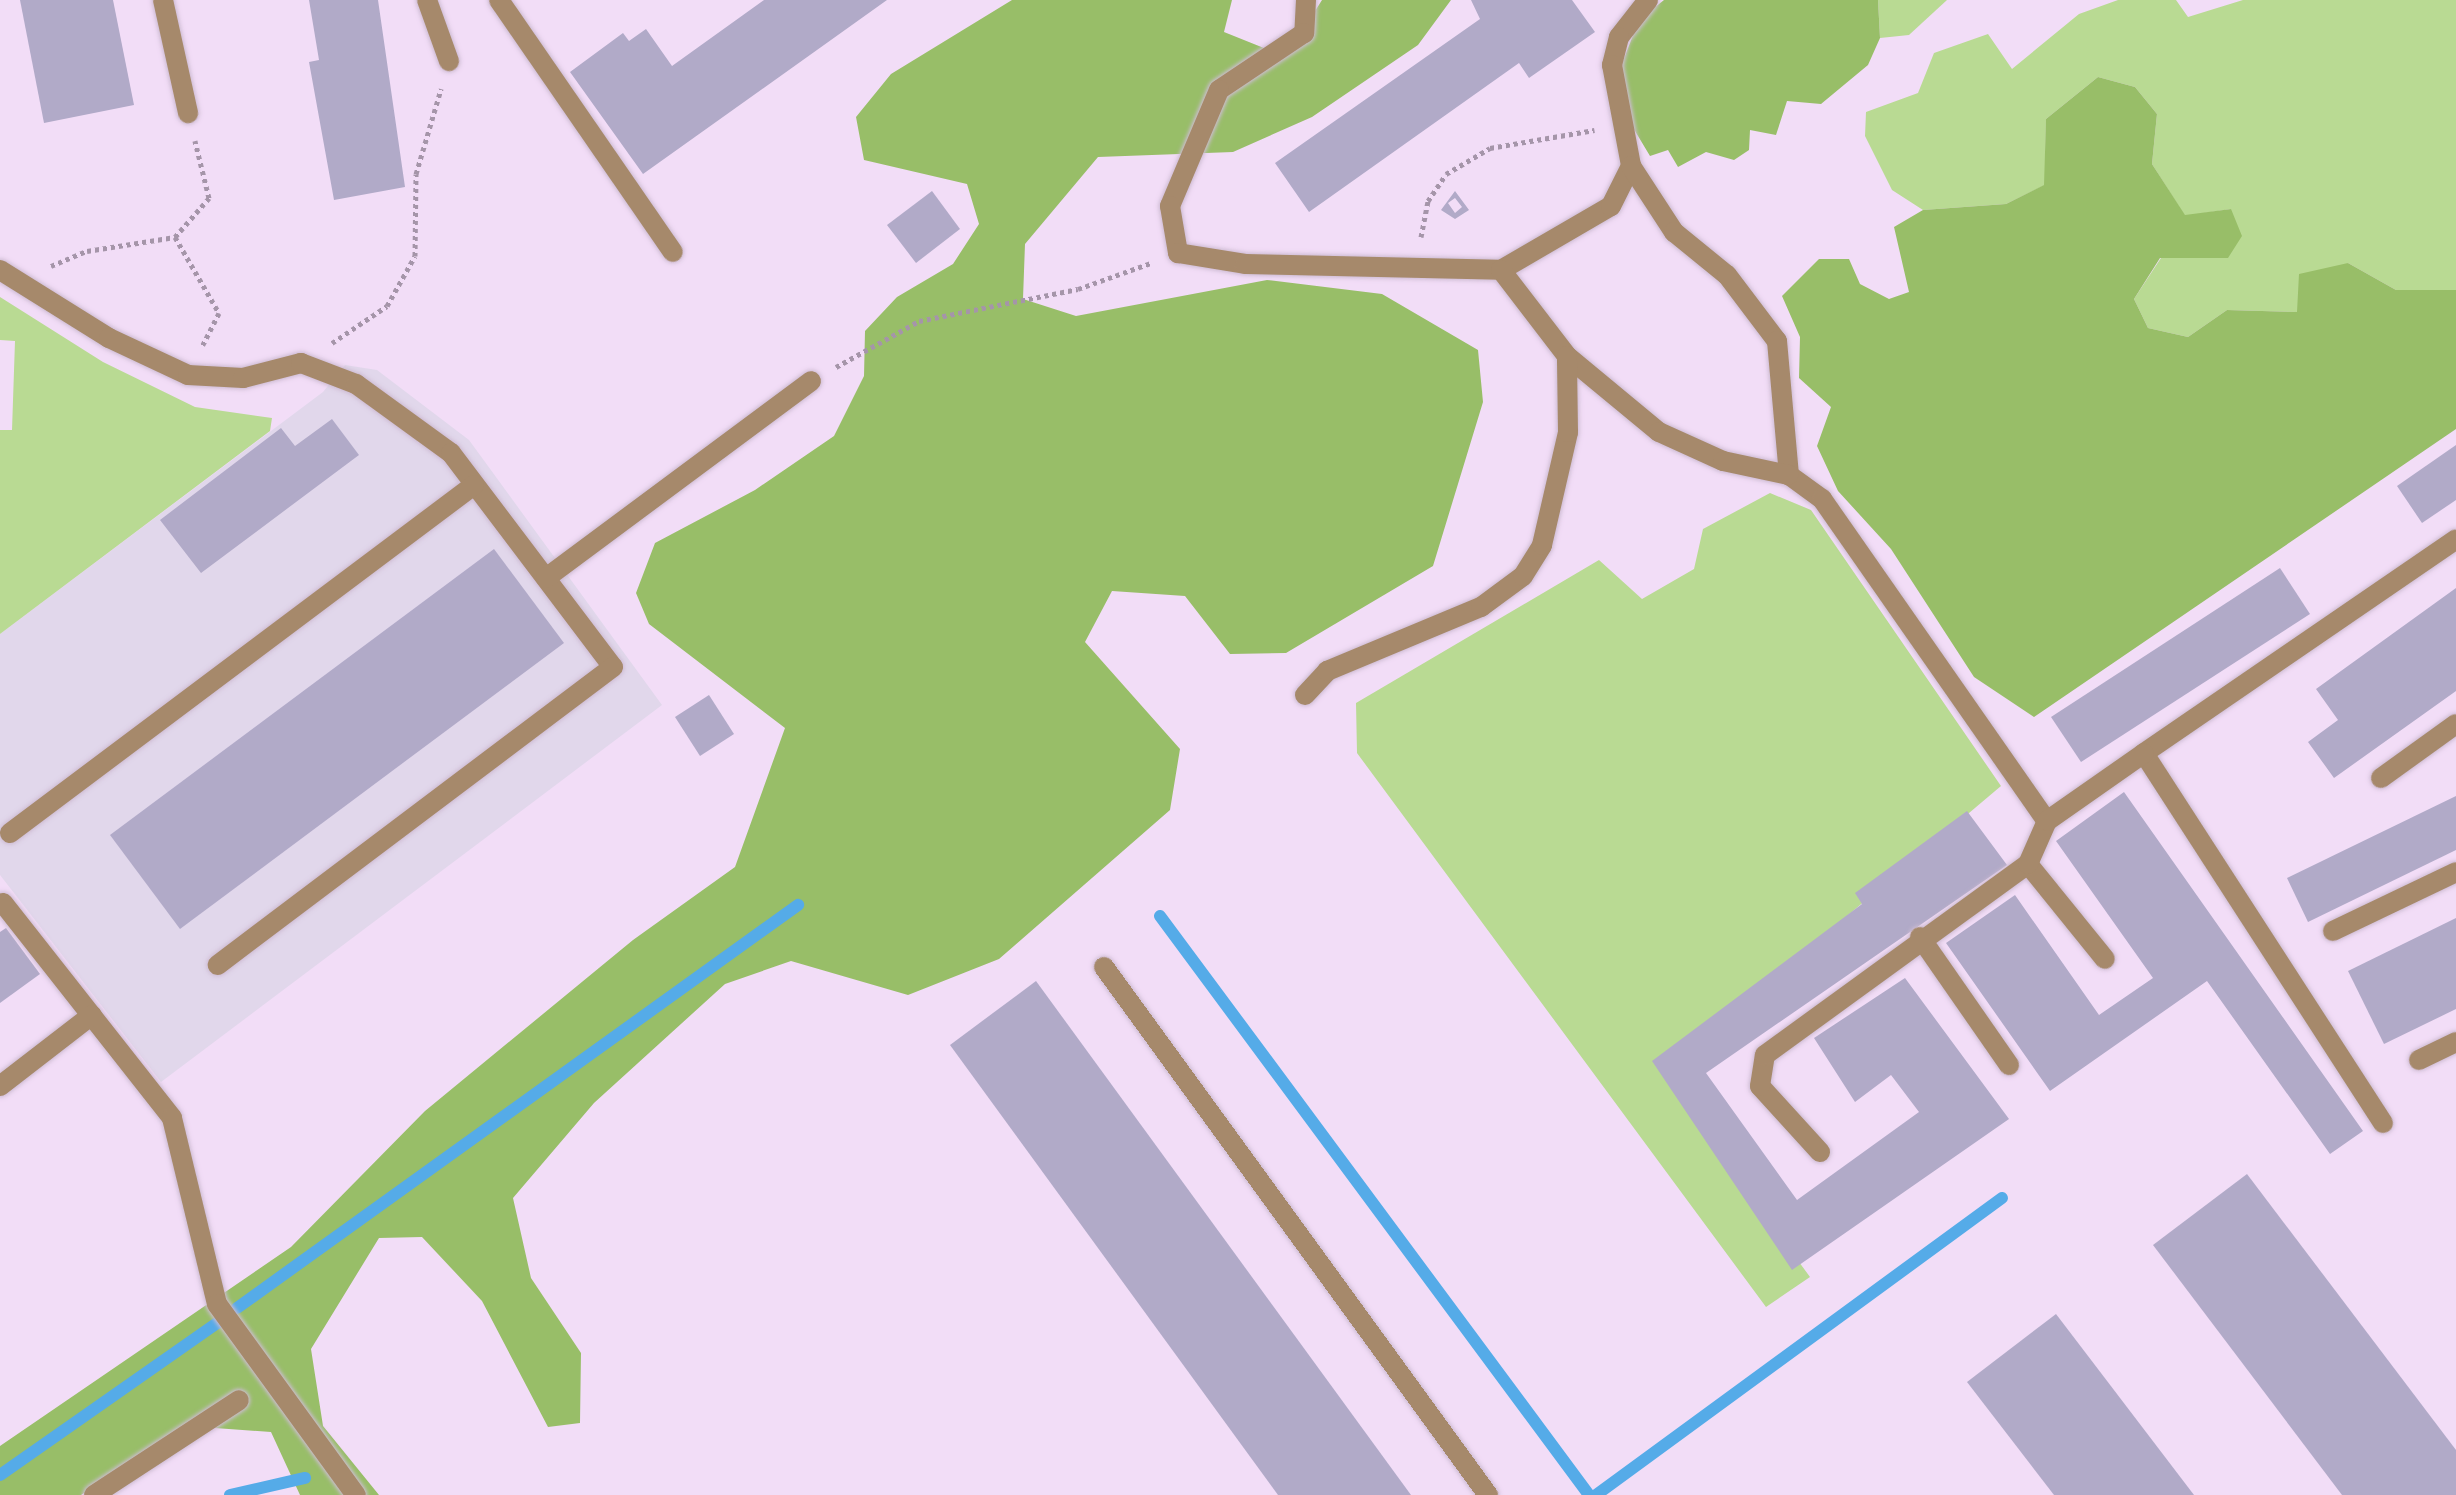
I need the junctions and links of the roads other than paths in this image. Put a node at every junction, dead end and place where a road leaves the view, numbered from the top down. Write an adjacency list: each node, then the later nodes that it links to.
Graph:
1 (163, 0): 7 (street)
2 (427, 0): 6 (street)
3 (499, 0): 9 (street)
4 (1306, 0): 10 (street)
5 (1648, 0): 8 (street)
6 (449, 61)
7 (188, 113)
8 (1631, 166): 10 (street); 14 (street)
9 (673, 252)
10 (1501, 270): 12 (street)
11 (8, 275): 15 (street)
12 (1567, 356): 14 (street); 18 (street)
13 (811, 381): 17 (street)
14 (1789, 475): 22 (street)
15 (474, 485): 17 (street); 23 (street)
16 (2456, 539): 20 (street)
17 (546, 578): 30 (street)
18 (1305, 695)
19 (2456, 724): 21 (street)
20 (2144, 753): 22 (street); 37 (street)
21 (2381, 778)
22 (2047, 821): 24 (street)
23 (10, 833)
24 (2028, 864): 28 (street); 29 (street)
25 (2456, 872): 27 (street)
26 (3, 903): 32 (street)
27 (2333, 931)
28 (1920, 937): 35 (street); 38 (street)
29 (2105, 959)
30 (218, 965)
31 (1104, 967): 42 (street)
32 (92, 1015): 36 (street); 41 (street)
33 (2456, 1042): 34 (street)
34 (2419, 1060)
35 (2009, 1065)
36 (0, 1086)
37 (2383, 1123)
38 (1820, 1152)
39 (239, 1400): 40 (street)
40 (94, 1495)
41 (356, 1495)
42 (1488, 1495)

